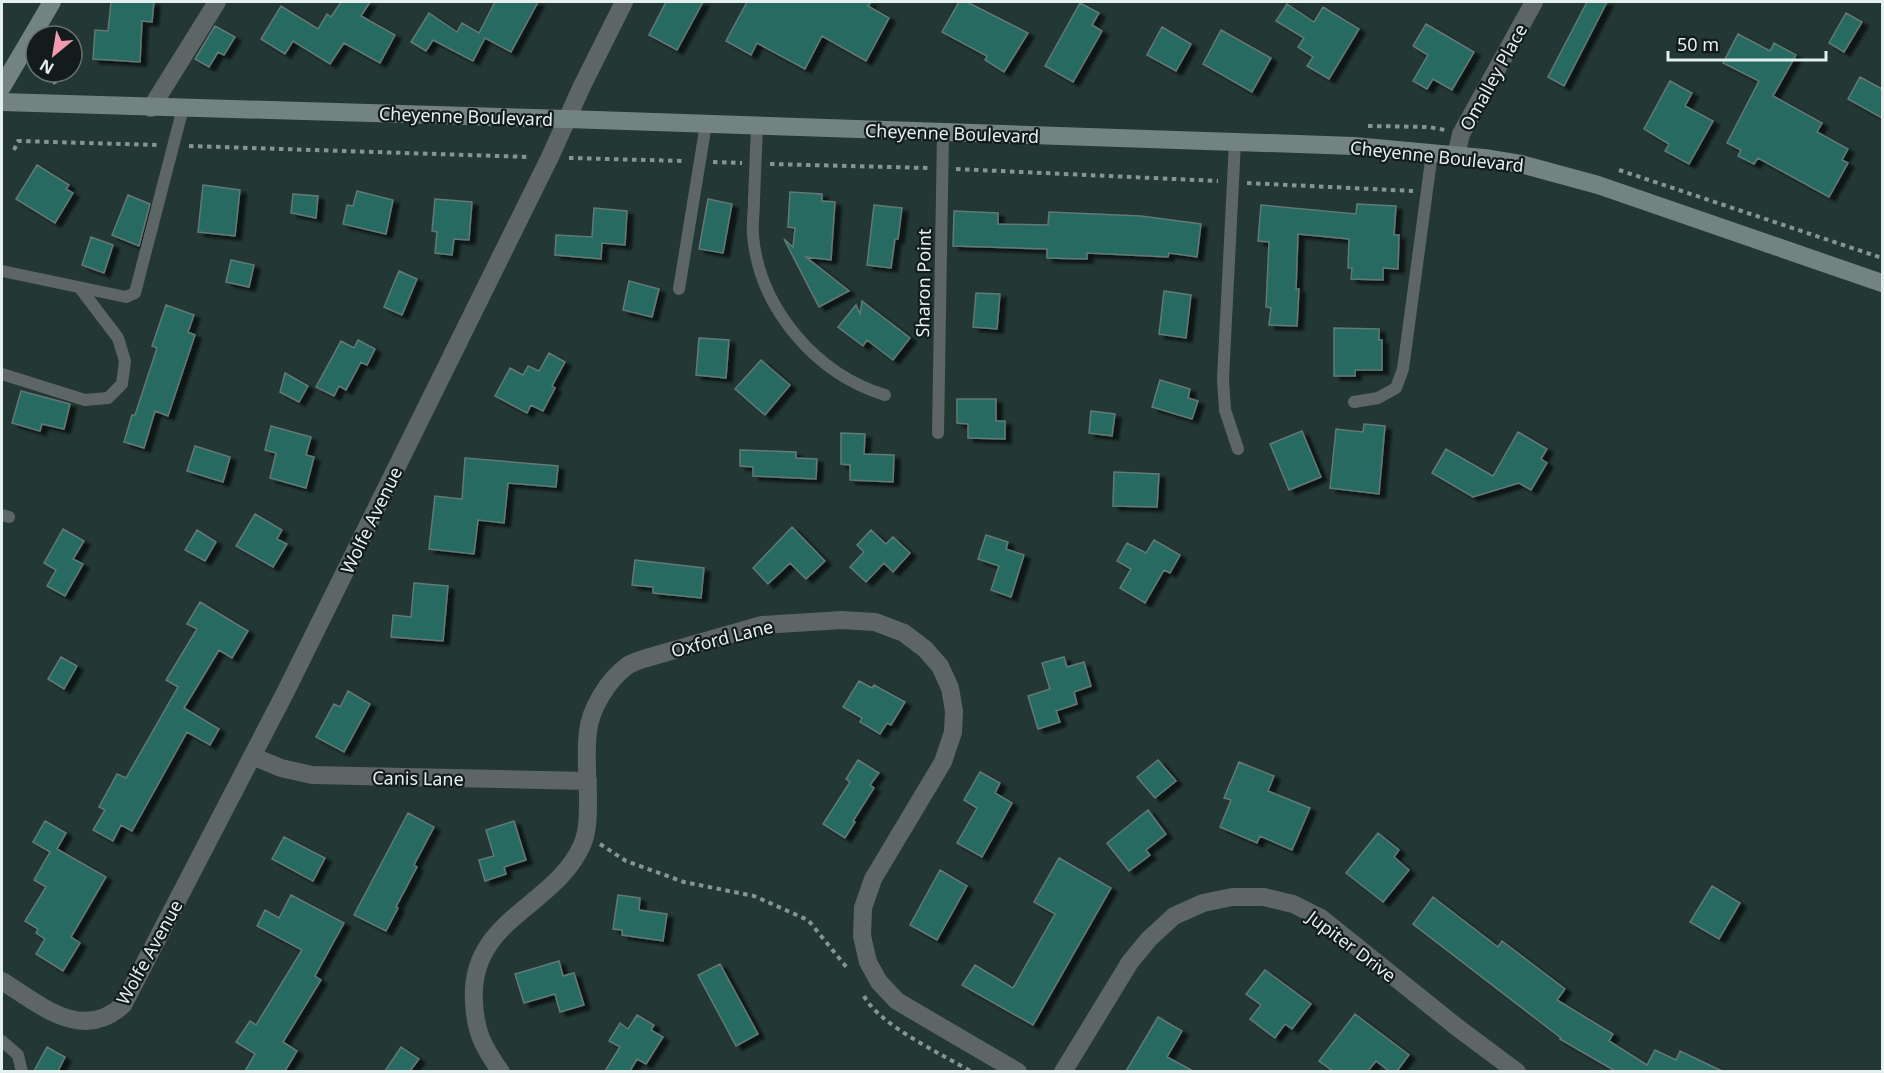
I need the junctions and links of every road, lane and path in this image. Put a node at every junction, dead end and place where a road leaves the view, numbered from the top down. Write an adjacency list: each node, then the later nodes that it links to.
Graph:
1 (52, 2): 5 (main road)
2 (217, 2): 7 (street)
3 (624, 2): 9 (street, Wolfe Avenue)
4 (1534, 2): 17 (street, Omalley Place)
5 (2, 87)
6 (2, 102): 7 (main road, Cheyenne Boulevard)
7 (151, 108): 8 (main road, Cheyenne Boulevard)
8 (183, 108): 9 (main road, Cheyenne Boulevard); 14 (lane)
9 (567, 119): 10 (main road, Cheyenne Boulevard); 18 (street, Wolfe Avenue)
10 (706, 124): 11 (main road, Cheyenne Boulevard); 19 (lane)
11 (757, 126): 12 (main road, Cheyenne Boulevard); 20 (lane)
12 (943, 133): 13 (main road, Cheyenne Boulevard); 21 (lane, Sharon Point)
13 (1235, 142): 16 (main road, Cheyenne Boulevard); 22 (lane)
14 (174, 146): 15 (path); 18 (path); 26 (lane)
15 (14, 150)
16 (1432, 153): 17 (main road, Cheyenne Boulevard); 23 (lane)
17 (1456, 155): 25 (main road, Cheyenne Boulevard)
18 (550, 157): 19 (path); 33 (street, Wolfe Avenue)
19 (700, 162): 20 (path); 27 (lane)
20 (756, 163): 21 (path); 29 (lane)
21 (943, 169): 22 (path); 31 (lane, Sharon Point)
22 (1234, 182): 23 (path); 32 (lane)
23 (1428, 192): 30 (lane)
24 (2, 271): 26 (lane)
25 (1882, 283)
26 (80, 288): 28 (lane)
27 (679, 289)
28 (2, 374)
29 (885, 395)
30 (1354, 402)
31 (939, 433)
32 (1238, 449)
33 (252, 756): 34 (street, Canis Lane); 37 (street, Wolfe Avenue)
34 (588, 781): 35 (street, Oxford Lane); 43 (street, Oxford Lane)
35 (584, 834): 36 (path); 41 (street, Oxford Lane)
36 (850, 972)
37 (2, 981)
38 (861, 992): 42 (path)
39 (2, 1041): 40 (lane)
40 (22, 1071)
41 (501, 1071)
42 (972, 1071)
43 (1018, 1071)
44 (1063, 1071): 45 (street, Jupiter Drive)
45 (1517, 1071)

